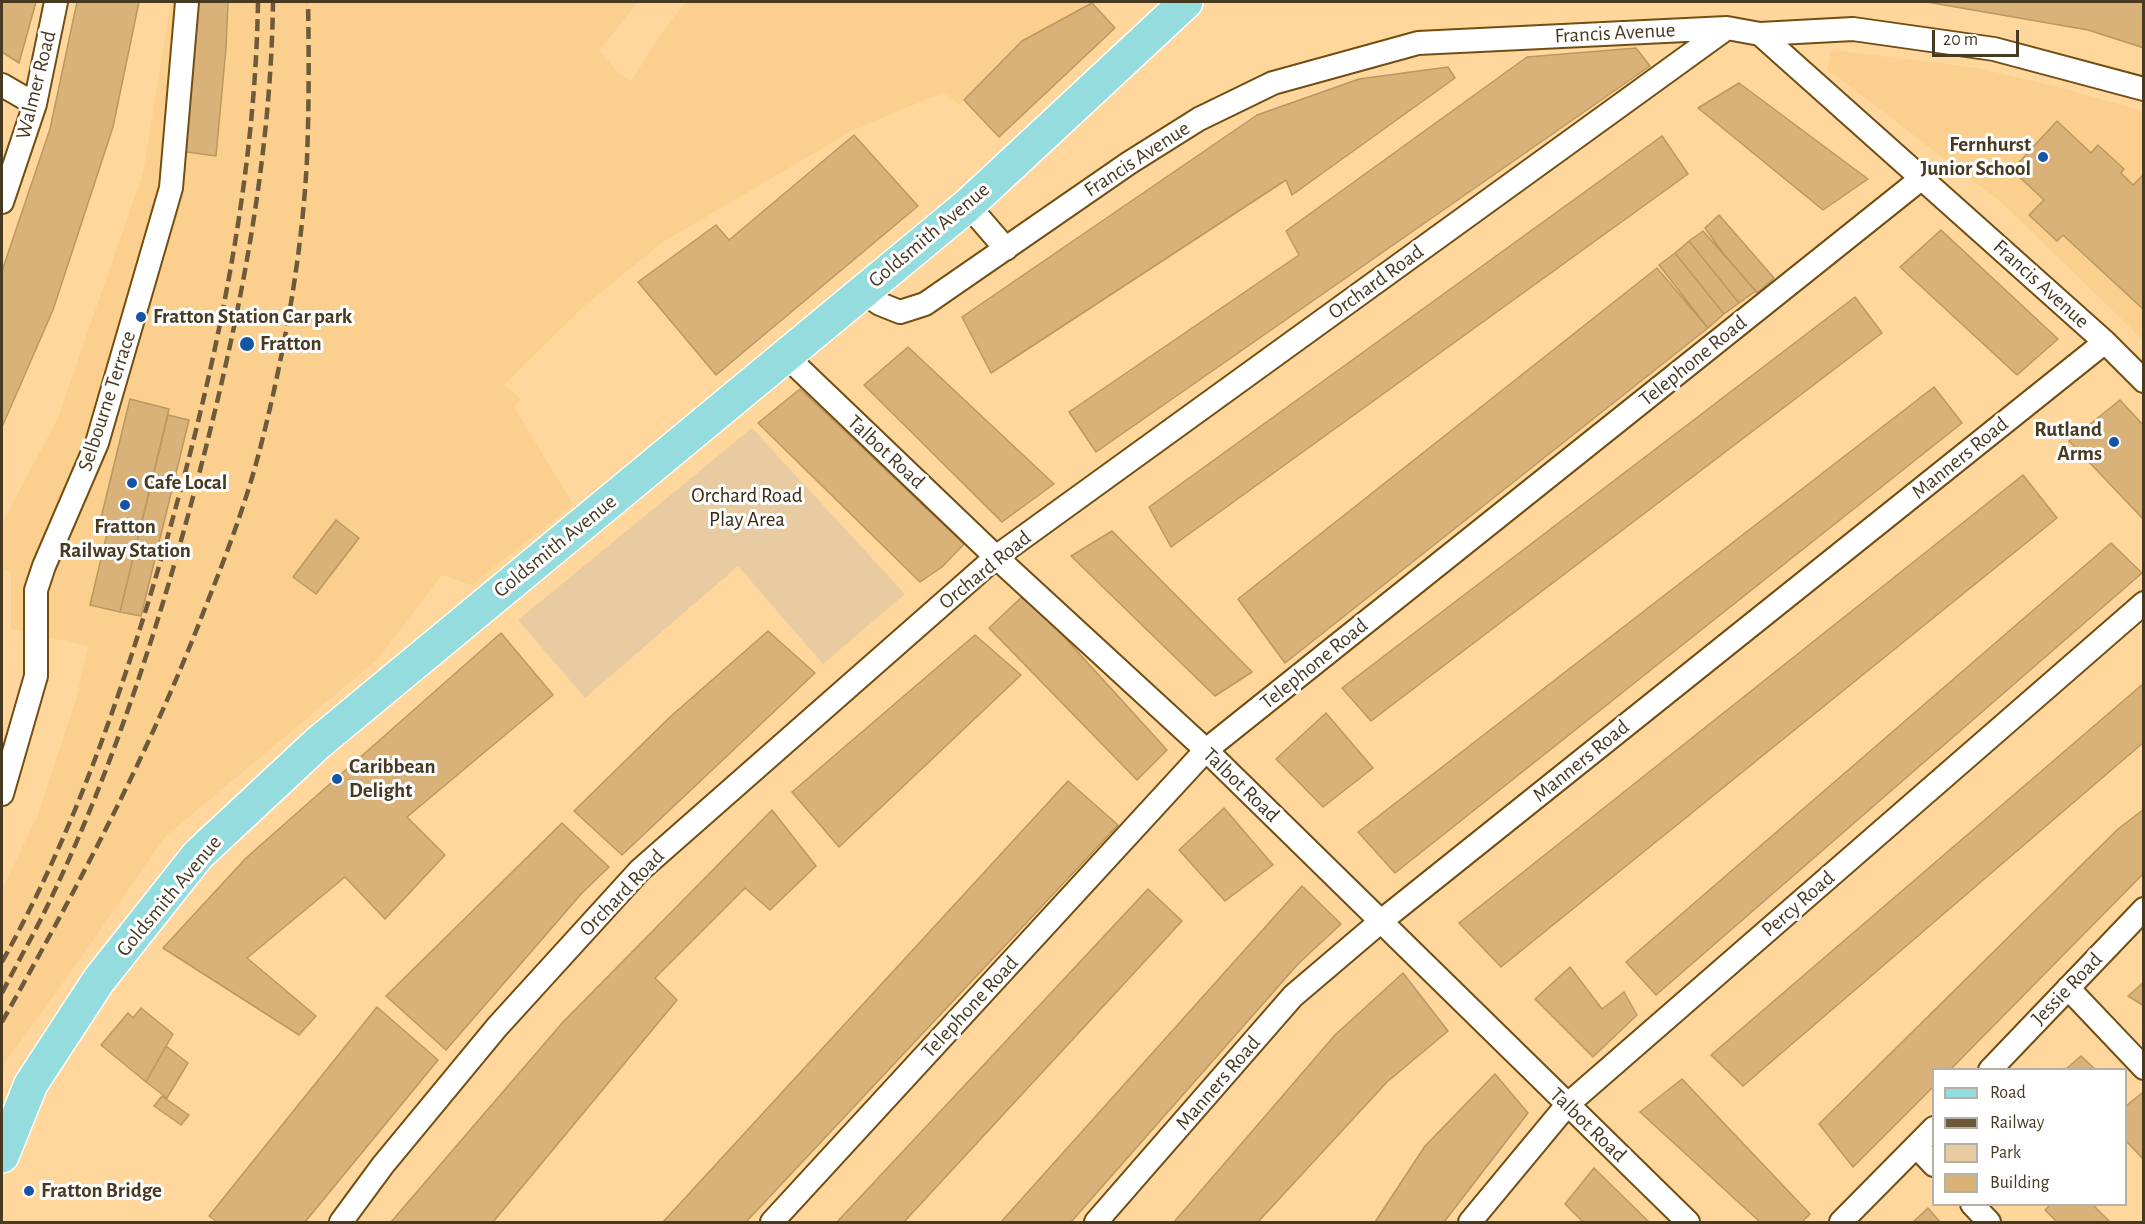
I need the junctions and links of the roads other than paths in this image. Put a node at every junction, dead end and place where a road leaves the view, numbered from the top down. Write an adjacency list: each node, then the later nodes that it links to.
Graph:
1 (56, 2): 8 (street, Walmer Road)
2 (187, 2): 20 (street, Selbourne Terrace)
3 (1186, 2): 11 (main road, Goldsmith Avenue)
4 (1727, 28): 5 (street, Francis Avenue); 12 (street, Francis Avenue); 17 (street, Orchard Road)
5 (1760, 34): 7 (street); 9 (street, Francis Avenue)
6 (2, 85): 8 (street)
7 (2144, 89)
8 (35, 104): 10 (street, Walmer Road)
9 (1922, 178): 14 (street, Francis Avenue); 19 (street, Telephone Road)
10 (2, 202)
11 (968, 205): 12 (street); 13 (main road, Goldsmith Avenue)
12 (1006, 249): 13 (street, Francis Avenue)
13 (862, 292): 15 (main road, Goldsmith Avenue)
14 (2105, 342): 16 (street, Francis Avenue); 22 (street, Manners Road)
15 (786, 356): 17 (street, Talbot Road); 29 (main road, Goldsmith Avenue)
16 (2144, 381)
17 (996, 557): 19 (street, Talbot Road); 32 (street, Orchard Road)
18 (2144, 603): 26 (street, Percy Road)
19 (1206, 750): 22 (street, Talbot Road); 33 (street, Telephone Road)
20 (2, 794)
21 (2144, 909): 23 (street, Jessie Road)
22 (1380, 922): 26 (street, Talbot Road); 34 (street, Manners Road)
23 (2068, 988): 24 (street, Jessie Road); 25 (street)
24 (1992, 1068)
25 (2144, 1068)
26 (1567, 1105): 35 (street, Percy Road); 36 (street, Talbot Road)
27 (1932, 1130): 28 (street)
28 (1916, 1146): 30 (street); 37 (street)
29 (2, 1156)
30 (1932, 1163)
31 (1974, 1206): 38 (street)
32 (341, 1222)
33 (772, 1222)
34 (1096, 1222)
35 (1470, 1222)
36 (1688, 1222)
37 (1841, 1222)
38 (1989, 1222)

